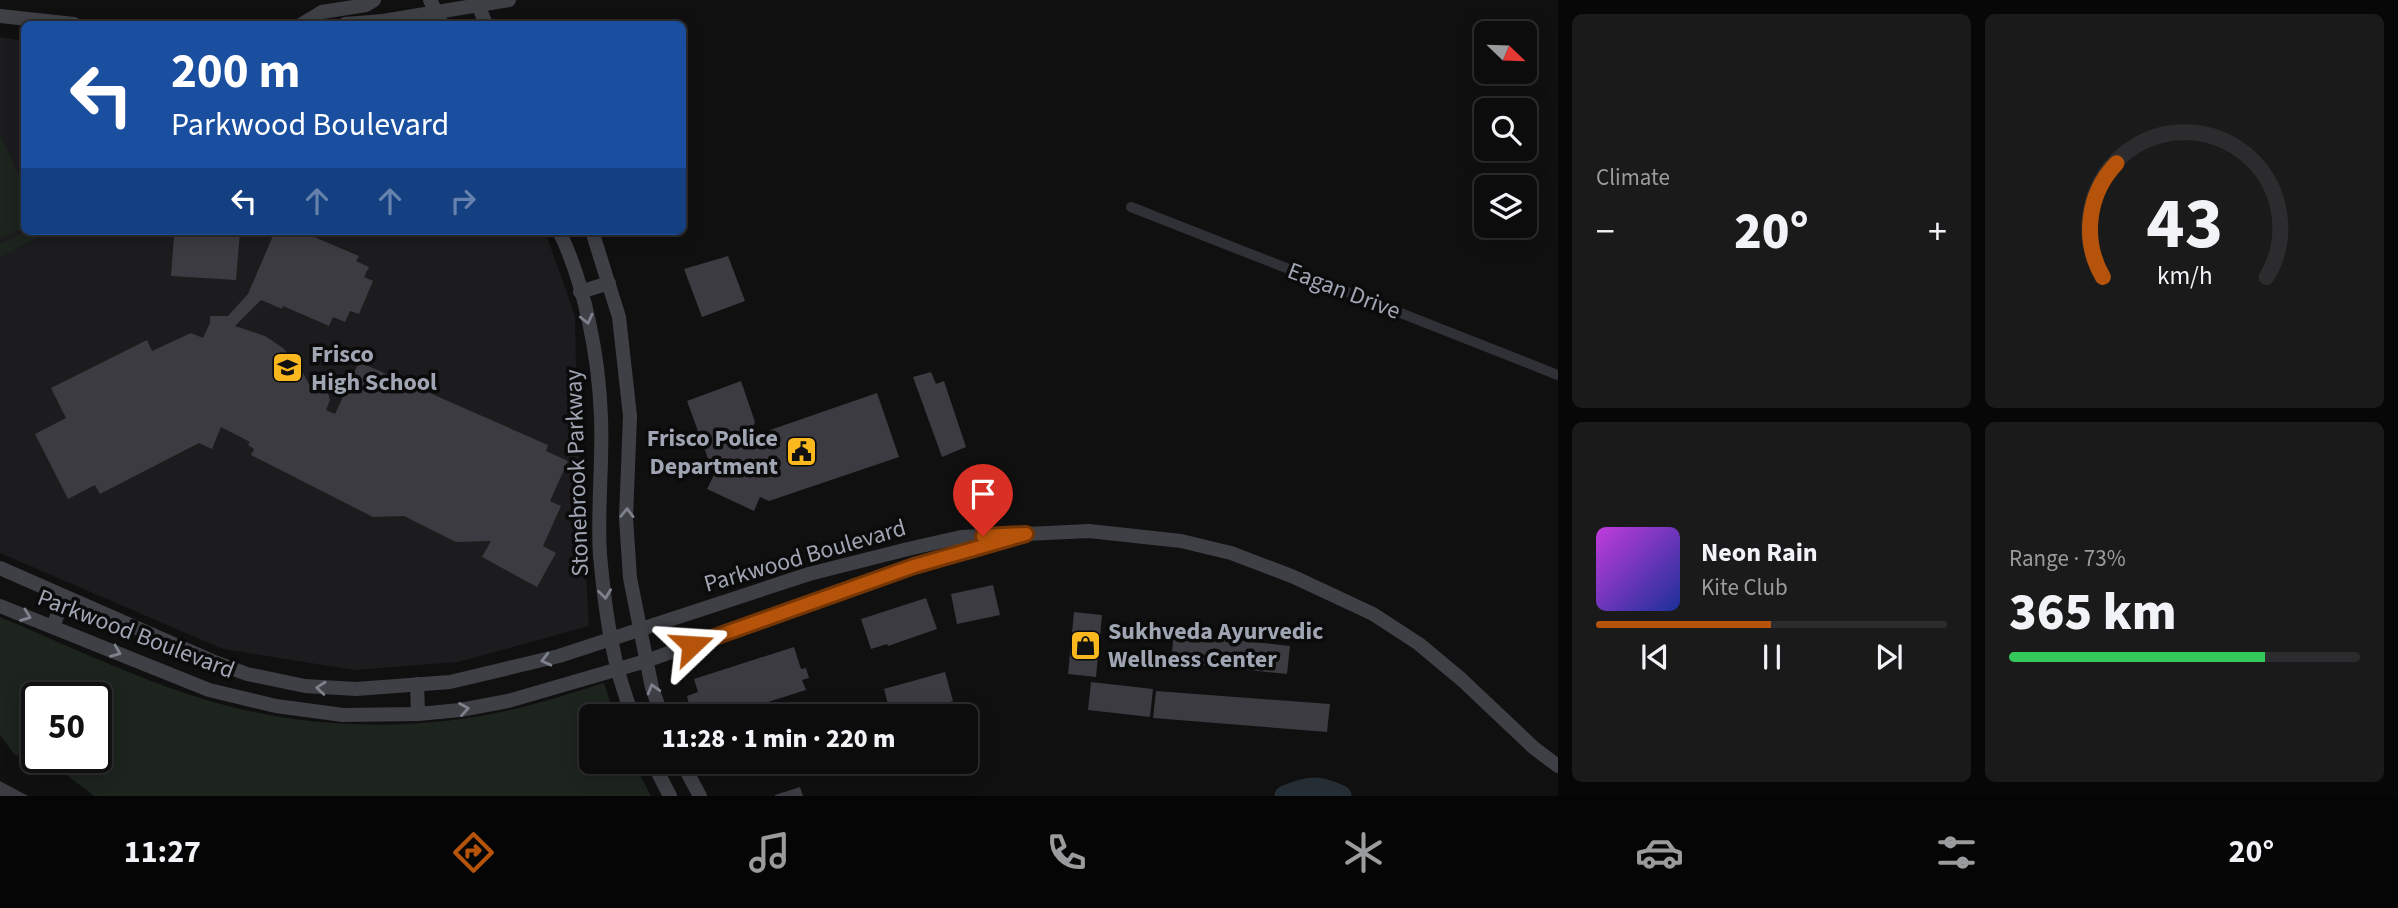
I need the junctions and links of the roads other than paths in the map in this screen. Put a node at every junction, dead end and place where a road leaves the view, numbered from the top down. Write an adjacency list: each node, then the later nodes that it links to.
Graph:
1 (374, 0): 7 (main road)
2 (509, 0): 3 (main road)
3 (477, 3): 4 (main road); 9 (main road)
4 (436, 12): 8 (main road)
5 (0, 16): 6 (main road)
6 (46, 21)
7 (307, 21)
8 (368, 21)
9 (485, 21)
10 (1131, 207): 15 (street, Eagan Drive)
11 (560, 235): 14 (main road, Stonebrook Parkway)
12 (593, 235): 13 (main road, Stonebrook Parkway)
13 (609, 283): 14 (main road); 21 (main road, Stonebrook Parkway, one-way to 13)
14 (580, 292): 22 (main road, Stonebrook Parkway, one-way to 22)
15 (1558, 375)
16 (1026, 534): 21 (main road, Parkwood Boulevard); 23 (main road, Parkwood Boulevard); 29 (main road, Parkwood Boulevard)
17 (0, 568): 18 (main road, Parkwood Boulevard)
18 (64, 597): 20 (main road); 25 (main road, Parkwood Boulevard, one-way to 18)
19 (0, 606): 20 (main road, Parkwood Boulevard, one-way to 20)
20 (52, 627): 28 (main road, Parkwood Boulevard, one-way to 28)
21 (640, 629): 22 (main road, Parkwood Boulevard); 23 (main road, Stonebrook Parkway)
22 (611, 639): 24 (main road, Stonebrook Parkway); 25 (main road, Parkwood Boulevard, one-way to 25)
23 (646, 661): 24 (main road, Parkwood Boulevard); 27 (main road, Stonebrook Parkway, one-way to 23)
24 (617, 669): 26 (main road, Stonebrook Parkway); 28 (main road, Parkwood Boulevard, one-way to 24)
25 (417, 684): 28 (main road)
26 (628, 704)
27 (658, 704)
28 (418, 714)
29 (1558, 766)
30 (659, 774): 32 (main road)
31 (688, 774): 33 (main road)
32 (670, 796)
33 (700, 796)

